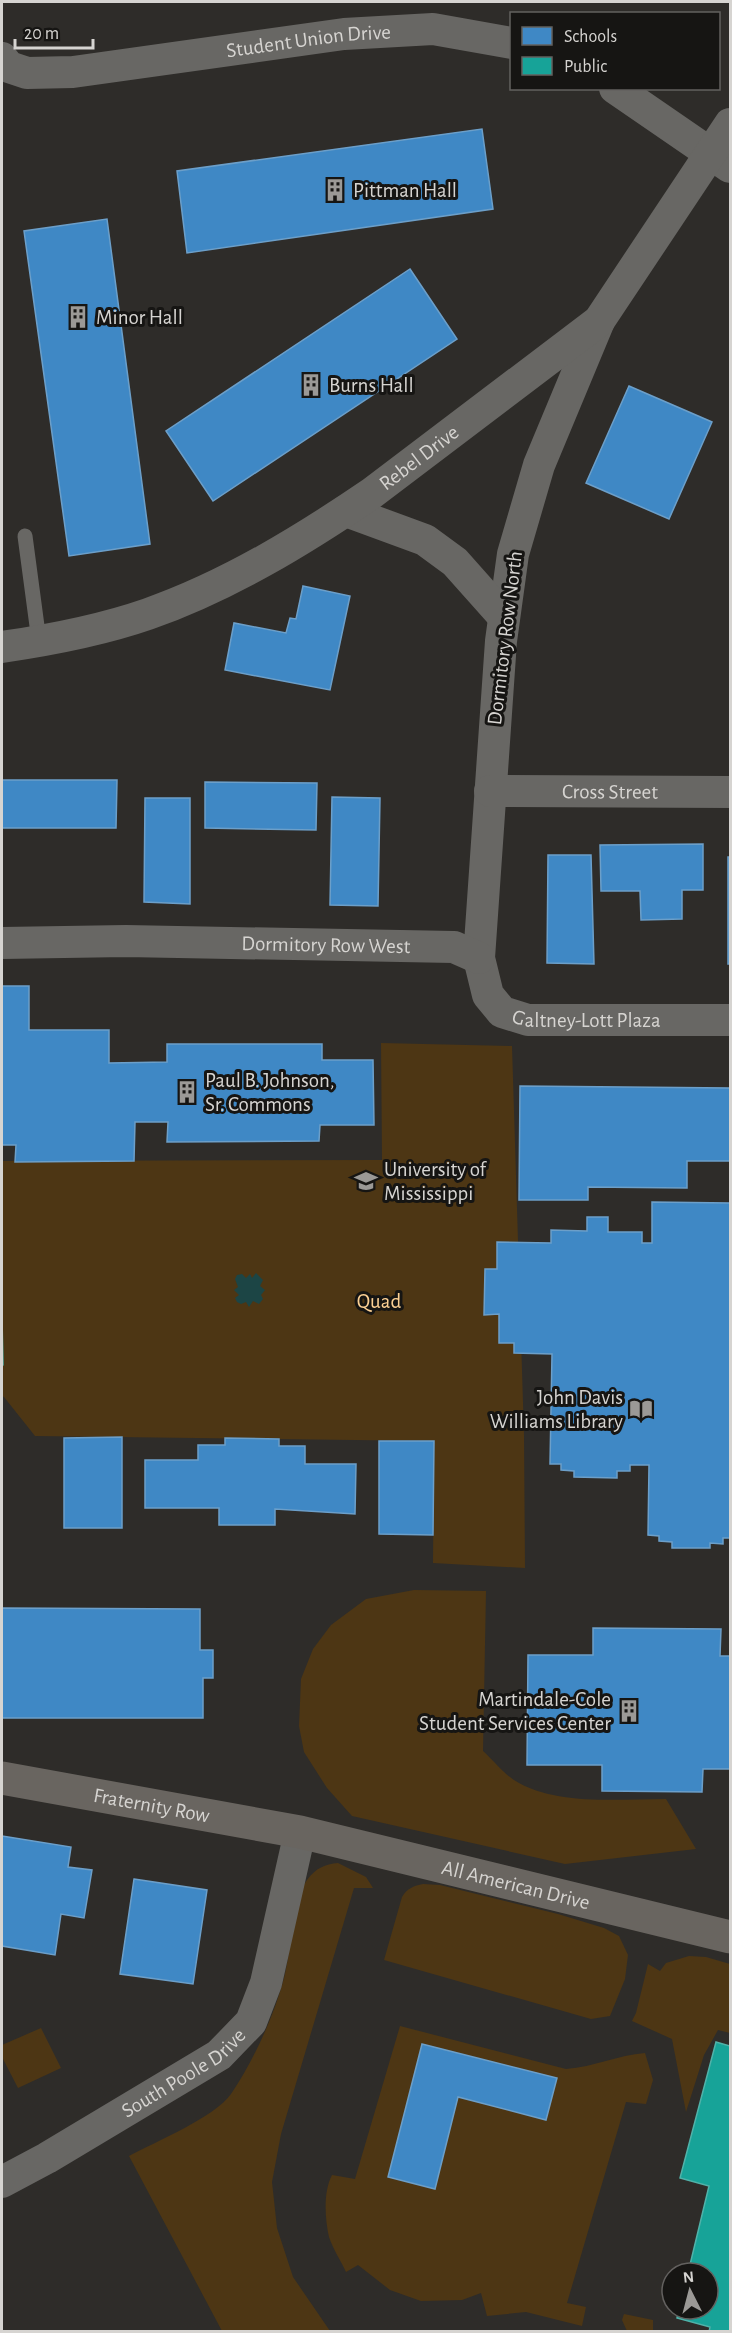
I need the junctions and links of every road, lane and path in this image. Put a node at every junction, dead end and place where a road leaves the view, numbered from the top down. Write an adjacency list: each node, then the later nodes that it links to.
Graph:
1 (510, 43): 2 (street, Student Union Drive)
2 (2, 58)
3 (618, 90): 5 (street)
4 (730, 124): 5 (street, Rebel Drive)
5 (721, 161): 6 (street, Rebel Drive)
6 (599, 321): 7 (street, Rebel Drive); 9 (street, Dormitory Row North)
7 (346, 511): 9 (street); 10 (street, Rebel Drive)
8 (25, 536): 10 (lane)
9 (504, 618): 12 (street, Dormitory Row North)
10 (39, 641): 11 (street, Rebel Drive)
11 (2, 647)
12 (490, 790): 13 (street, Cross Street); 15 (street)
13 (730, 792)
14 (2, 943): 15 (street, Dormitory Row West)
15 (479, 958): 16 (street, Galtney-Lott Plaza)
16 (730, 1020)
17 (2, 1778): 18 (street, Fraternity Row)
18 (300, 1832): 19 (street, All American Drive); 20 (street, South Poole Drive)
19 (730, 1937)
20 (2, 2182)

